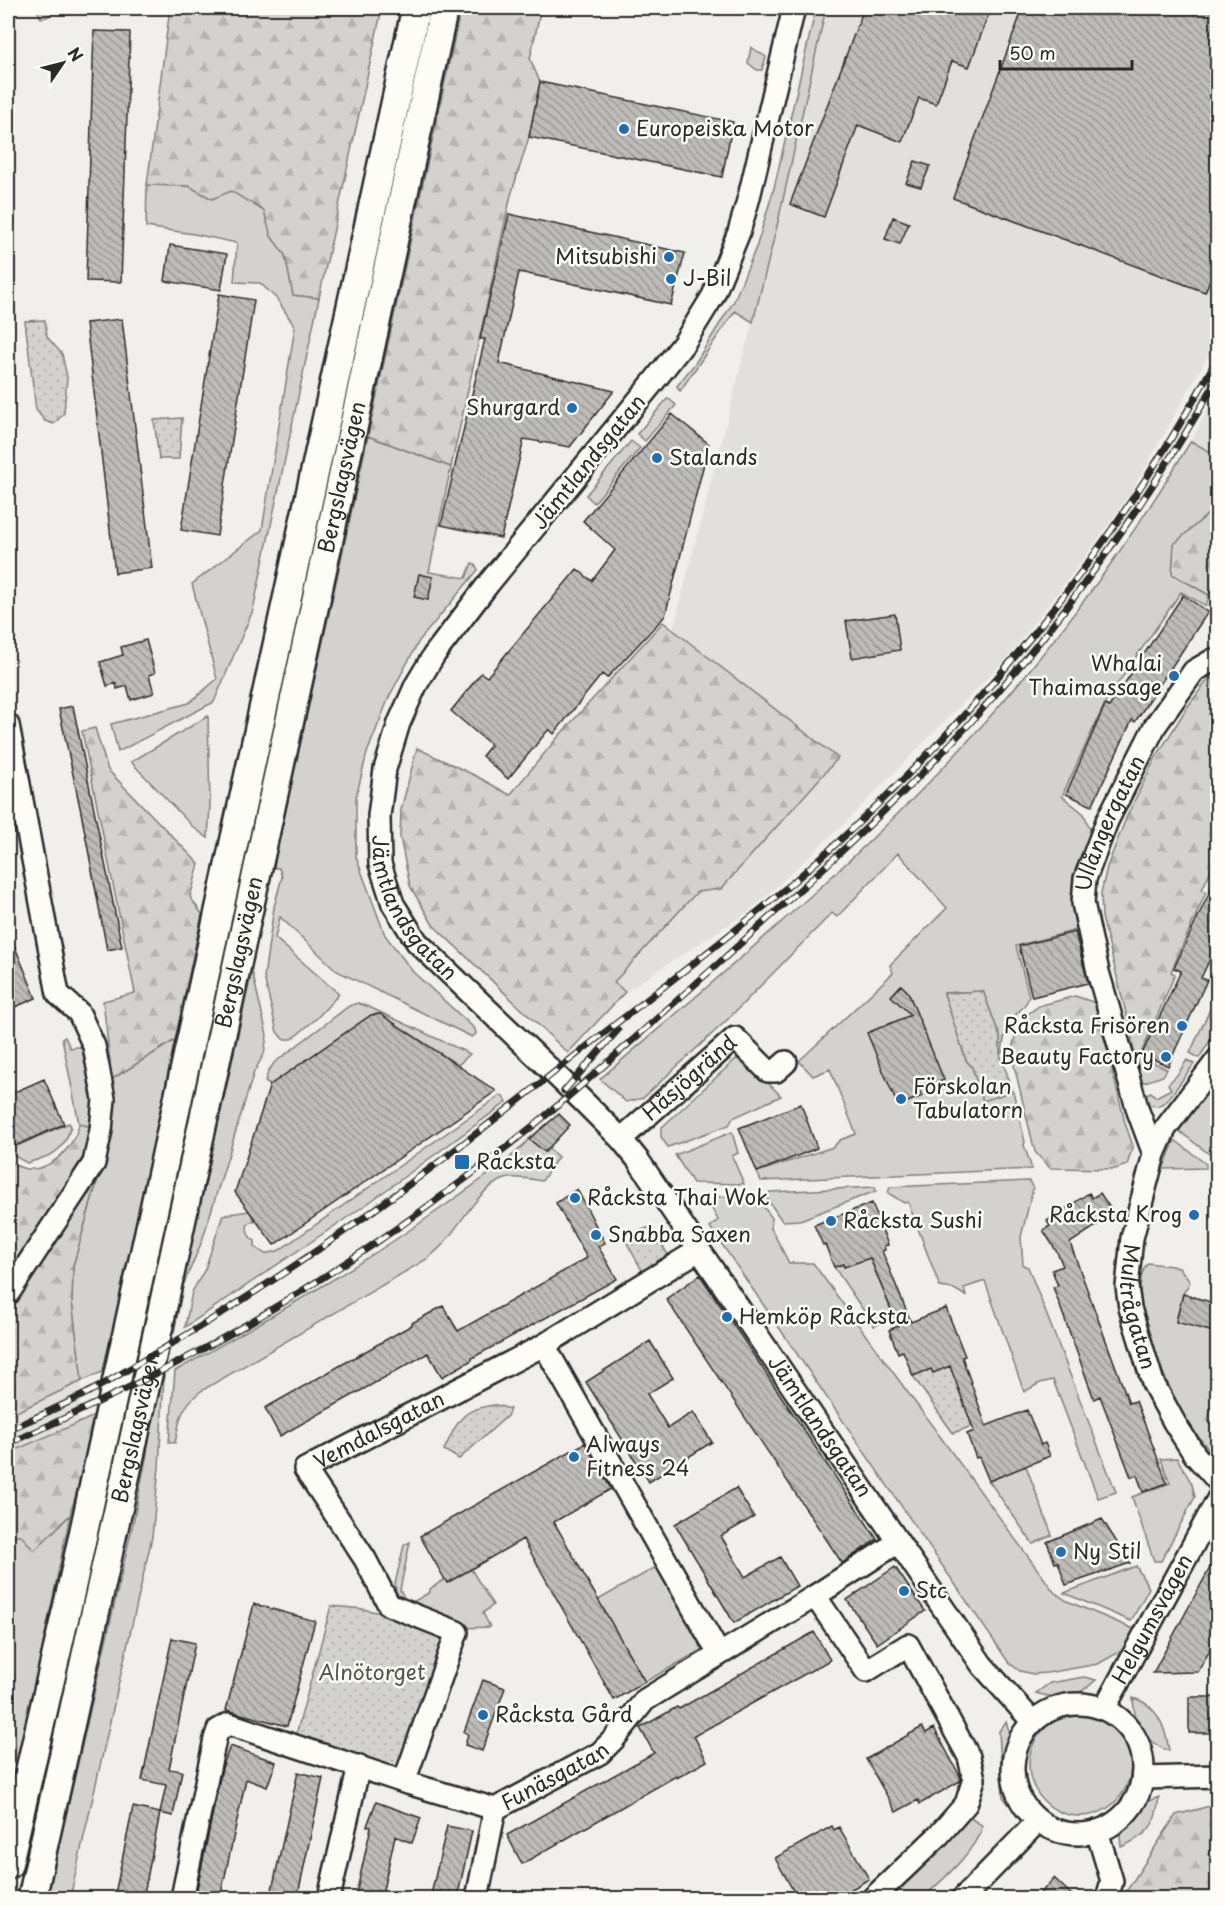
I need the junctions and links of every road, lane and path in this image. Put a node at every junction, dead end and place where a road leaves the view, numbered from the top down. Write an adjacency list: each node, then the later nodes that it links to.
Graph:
1 (416, 8): 27 (main road, Bergslagsvägen)
2 (444, 8): 28 (main road, Bergslagsvägen)
3 (794, 8): 8 (street, Jämtlandsgatan)
4 (1218, 662): 9 (street, Ullångergatan)
5 (8, 725): 11 (street)
6 (1218, 1059): 9 (street, Multrågatan)
7 (786, 1062): 8 (street, Håsjögränd)
8 (621, 1139): 10 (street, Jämtlandsgatan)
9 (1154, 1154): 13 (street, Multrågatan)
10 (699, 1250): 12 (street, Vemdalsgatan); 15 (street, Jämtlandsgatan)
11 (8, 1294)
12 (544, 1345): 17 (street); 23 (street, Vemdalsgatan)
13 (1218, 1482)
14 (1218, 1498): 18 (street, Helgumsvägen)
15 (898, 1542): 16 (street, Funäsgatan); 19 (street, Jämtlandsgatan)
16 (815, 1596): 17 (street, Funäsgatan); 32 (street)
17 (719, 1654): 24 (street, Funäsgatan)
18 (1104, 1709): 19 (street); 22 (street)
19 (1032, 1721): 25 (street)
20 (359, 1766): 23 (street, Funäsgatan); 29 (street, Funäsgatan); 30 (street)
21 (1218, 1776): 22 (street)
22 (1143, 1778): 26 (street)
23 (404, 1782): 24 (street, Funäsgatan)
24 (495, 1809): 31 (street)
25 (1038, 1821): 26 (street); 33 (street)
26 (1097, 1831): 34 (street)
27 (8, 1865)
28 (32, 1899)
29 (182, 1899)
30 (330, 1899)
31 (477, 1899)
32 (873, 1899)
33 (963, 1899)
34 (1107, 1899)

